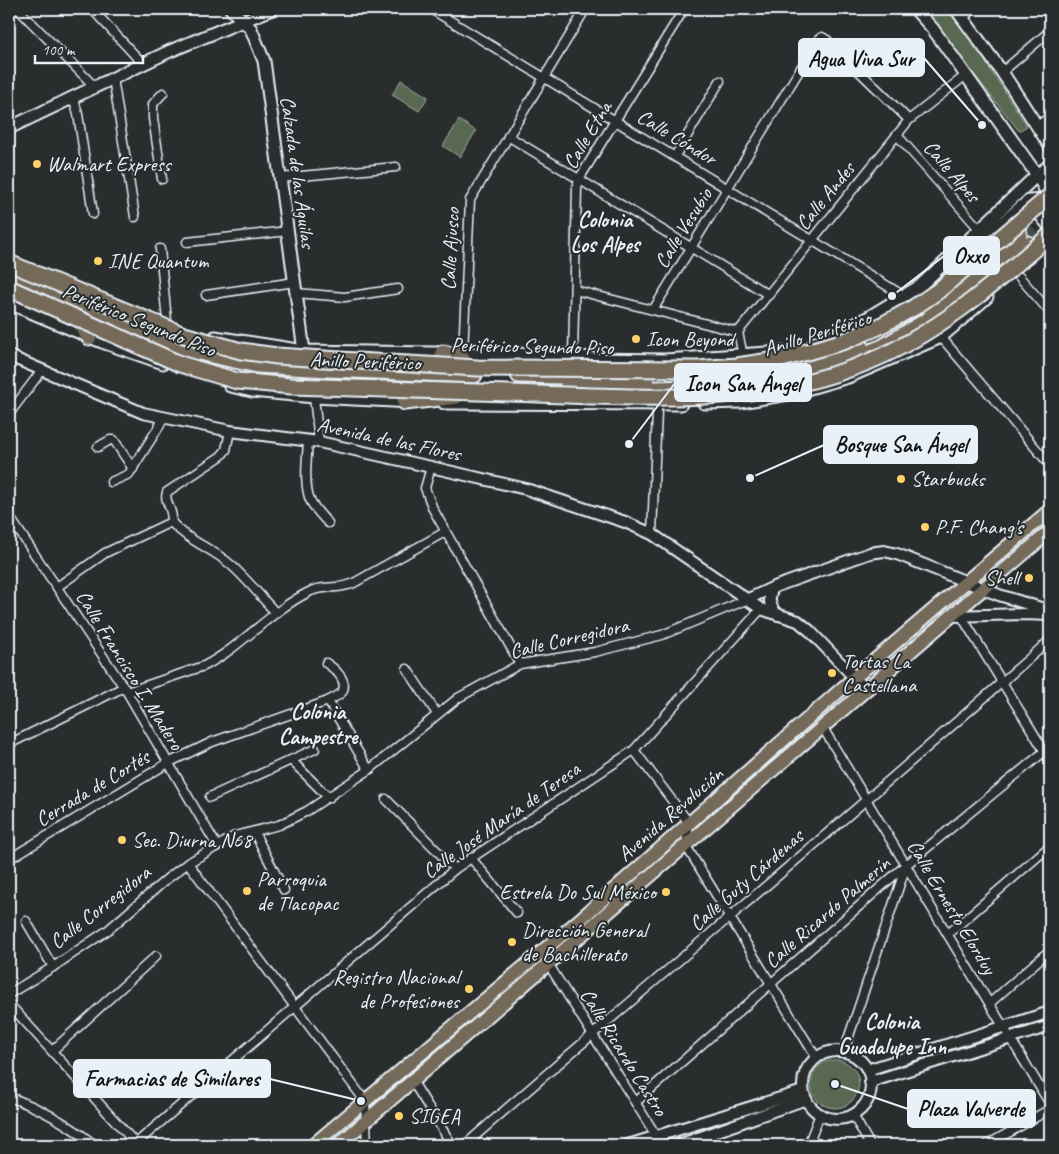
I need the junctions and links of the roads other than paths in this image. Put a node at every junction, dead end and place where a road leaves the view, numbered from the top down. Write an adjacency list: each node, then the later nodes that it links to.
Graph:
1 (18, 9): 20 (street)
2 (92, 9): 14 (street)
3 (231, 9): 11 (main road, Calzada de las Águilas)
4 (272, 9): 11 (main road)
5 (431, 9): 17 (street, Calle Cóndor)
6 (684, 9): 24 (street, Calle Etna)
7 (915, 9): 16 (main road)
8 (972, 9): 10 (street)
9 (585, 10): 17 (street, Calle Ajusco)
10 (960, 13): 15 (main road)
11 (243, 20): 14 (main road); 35 (main road, Calzada de las Águilas)
12 (1050, 32): 15 (street)
13 (822, 37): 25 (street, Calle Alpes); 39 (street, Calle Vesubio)
14 (143, 64): 18 (main road)
15 (1002, 72): 26 (main road)
16 (966, 75): 25 (street, Calle Andes); 34 (main road)
17 (544, 77): 24 (street, Calle Cóndor); 29 (street, Calle Ajusco)
18 (113, 78): 20 (main road); 43 (street)
19 (720, 81): 31 (street)
20 (94, 86): 22 (main road)
21 (163, 93): 37 (street)
22 (74, 96): 27 (main road); 42 (street)
23 (1050, 116): 26 (street)
24 (616, 120): 31 (street, Calle Cóndor); 38 (street, Calle Etna)
25 (909, 120): 28 (street, Calle Andes)
26 (1037, 127): 30 (main road)
27 (9, 128)
28 (897, 135): 45 (street, Calle Alpes); 49 (street, Calle Andes)
29 (508, 136): 38 (street); 81 (street, Calle Ajusco)
30 (1050, 146)
31 (674, 156): 39 (street, Calle Cóndor)
32 (1050, 165): 34 (main road)
33 (396, 167): 35 (street)
34 (1037, 175): 36 (main road); 40 (main road); 45 (main road)
35 (280, 178): 46 (main road, Calzada de las Águilas)
36 (1050, 178)
37 (162, 179)
38 (579, 179): 51 (street); 61 (street, Calle Etna)
39 (728, 188): 49 (street, Calle Cóndor); 51 (street, Calle Vesubio)
40 (1050, 198): 41 (main road); 83 (highway, Periférico Segundo Piso, bridge)
41 (1029, 201): 44 (main road); 58 (main road)
42 (93, 214)
43 (135, 218)
44 (1050, 226)
45 (980, 230): 58 (main road)
46 (288, 231): 50 (street); 59 (main road, Calzada de las Águilas)
47 (1024, 239): 78 (highway, Anillo Periférico)
48 (1049, 239): 55 (main road); 57 (highway, Periférico Segundo Piso, bridge)
49 (812, 240): 63 (street, Calle Andes); 64 (street, Calle Cóndor)
50 (187, 242)
51 (692, 248): 63 (street); 66 (street, Calle Vesubio)
52 (160, 249): 69 (street)
53 (9, 256): 69 (main road)
54 (9, 263): 83 (highway, Periférico Segundo Piso, bridge)
55 (1016, 273): 67 (street); 74 (main road)
56 (9, 277): 73 (highway, Anillo Periférico)
57 (9, 286): 68 (highway, Anillo Periférico)
58 (920, 286): 64 (main road)
59 (296, 287): 60 (street); 62 (street); 76 (main road, Calzada de las Águilas)
60 (398, 289)
61 (575, 290): 66 (street); 79 (street, Calle Etna)
62 (206, 295)
63 (769, 295): 71 (street, Calle Andes)
64 (904, 296): 75 (main road)
65 (9, 303): 72 (main road)
66 (652, 310): 71 (street)
67 (1050, 312)
68 (76, 313): 72 (highway); 87 (highway, Anillo Periférico)
69 (167, 322): 70 (main road)
70 (186, 329): 73 (highway); 76 (main road)
71 (738, 332): 83 (street)
72 (89, 337): 88 (main road)
73 (159, 337): 85 (highway, Anillo Periférico)
74 (942, 337): 86 (main road); 96 (street)
75 (825, 340): 78 (highway); 83 (main road)
76 (304, 351): 77 (main road)
77 (443, 353): 81 (highway)
78 (854, 353): 85 (highway, Anillo Periférico); 86 (highway); 87 (highway, Anillo Periférico)
79 (573, 355): 81 (main road); 82 (main road)
80 (9, 356): 84 (street, Avenida de las Flores)
81 (463, 356): 83 (highway, bridge)
82 (593, 359): 83 (main road); 85 (highway)
83 (740, 361)
84 (42, 370): 91 (street); 92 (street, Avenida de las Flores)
85 (569, 376)
86 (837, 381): 89 (main road)
87 (519, 388): 89 (highway)
88 (314, 397): 89 (main road); 94 (street)
89 (406, 402)
90 (657, 411): 106 (street)
91 (9, 414)
92 (162, 417): 93 (street, Avenida de las Flores); 98 (street)
93 (230, 432): 94 (street, Avenida de las Flores); 102 (street)
94 (314, 442): 97 (street, Avenida de las Flores); 103 (street)
95 (98, 447): 98 (street)
96 (1050, 465)
97 (431, 467): 105 (street); 106 (street, Avenida de las Flores)
98 (133, 469): 99 (street)
99 (111, 482)
100 (1050, 510): 107 (main road, Avenida Revolución)
101 (9, 516): 108 (street, Calle Francisco I. Madero)
102 (171, 522): 108 (street); 115 (street)
103 (328, 523)
104 (1050, 531): 110 (main road, Avenida Revolución)
105 (444, 532): 115 (street); 122 (street)
106 (652, 534): 113 (street, Avenida de las Flores)
107 (967, 583): 109 (street); 110 (street); 124 (main road, Avenida Revolución)
108 (57, 587): 126 (street, Calle Francisco I. Madero)
109 (774, 587): 111 (street); 118 (street)
110 (983, 588): 112 (street); 119 (main road, Avenida Revolución)
111 (760, 593): 113 (street); 114 (street)
112 (999, 595): 116 (street); 117 (street)
113 (746, 600): 114 (street); 122 (street, Calle Corregidora)
114 (761, 609): 118 (street); 133 (street, Calle José María de Teresa)
115 (276, 613): 126 (street)
116 (994, 614): 117 (street); 119 (street)
117 (1050, 614)
118 (779, 616): 124 (street)
119 (956, 616): 125 (street); 127 (main road, Avenida Revolución)
120 (1050, 640): 125 (street, Calle Guty Cárdenas)
121 (326, 663): 128 (street)
122 (520, 664): 129 (street, Calle Corregidora)
123 (408, 669): 129 (street)
124 (854, 678): 127 (street); 143 (main road, Avenida Revolución)
125 (1002, 683): 134 (street); 142 (street, Calle Guty Cárdenas)
126 (125, 689): 131 (street); 137 (street, Calle Francisco I. Madero)
127 (866, 690): 130 (main road, Avenida Revolución)
128 (328, 700): 137 (street, Cerrada de Cortés); 138 (street)
129 (438, 714): 138 (street, Calle Corregidora)
130 (823, 728): 142 (street, Calle Ernesto Elorduy); 146 (main road, Avenida Revolución)
131 (9, 744)
132 (315, 749): 135 (street)
133 (634, 750): 143 (street); 148 (street, Calle José María de Teresa)
134 (1045, 751): 136 (street); 151 (street, Calle Ricardo Palmerín)
135 (291, 760): 139 (street); 140 (street)
136 (1050, 760)
137 (168, 763): 145 (street, Calle Francisco I. Madero); 149 (street, Cerrada de Cortés)
138 (369, 770): 140 (street, Calle Corregidora)
139 (210, 797)
140 (329, 798): 144 (street, Calle Corregidora)
141 (386, 799): 152 (street)
142 (866, 799): 151 (street, Calle Ernesto Elorduy); 155 (street, Calle Guty Cárdenas)
143 (689, 824): 146 (street); 159 (main road, Avenida Revolución)
144 (254, 832): 145 (street, Calle Corregidora); 153 (street)
145 (217, 846): 150 (street, Calle Corregidora)
146 (686, 846): 155 (street); 161 (main road, Avenida Revolución)
147 (1050, 846): 157 (street)
148 (471, 858): 152 (street, Calle José María de Teresa); 154 (street)
149 (9, 859)
150 (188, 863): 162 (street, Calle Corregidora); 167 (street)
151 (906, 866): 157 (street, Calle Ernesto Elorduy); 163 (street, Calle Ricardo Palmerín); 174 (street)
152 (455, 869): 167 (street, Calle José María de Teresa)
153 (284, 890)
154 (517, 913)
155 (730, 917): 163 (street); 171 (street, Calle Guty Cárdenas)
156 (26, 921): 162 (street)
157 (948, 934): 165 (street, Calle Ernesto Elorduy)
158 (1050, 950): 165 (street)
159 (540, 952): 161 (street, Calle Ricardo Castro); 181 (main road, Avenida Revolución)
160 (156, 956): 173 (street)
161 (549, 965): 171 (street, Calle Ricardo Castro); 177 (main road, Avenida Revolución)
162 (53, 967): 164 (street, Calle Corregidora)
163 (771, 984): 175 (street); 182 (street, Calle Ricardo Palmerín)
164 (9, 994)
165 (990, 1003): 170 (street, Calle Ernesto Elorduy)
166 (9, 1004): 173 (street)
167 (296, 1006): 181 (street); 190 (street, Calle José María de Teresa)
168 (1050, 1012): 170 (street)
169 (1050, 1026): 172 (street)
170 (1004, 1027): 172 (street, Calle Ernesto Elorduy); 176 (street)
171 (593, 1033): 182 (street, Calle Ricardo Castro); 195 (street, Calle Guty Cárdenas)
172 (1011, 1039): 178 (street); 183 (street, Calle Ernesto Elorduy)
173 (52, 1051): 190 (street)
174 (844, 1052): 175 (street); 176 (street)
175 (816, 1057): 179 (street)
176 (867, 1070): 178 (street)
177 (413, 1082): 187 (main road, Avenida Revolución); 194 (street)
178 (870, 1082): 186 (street)
179 (805, 1095): 185 (street); 188 (street); 197 (street)
180 (9, 1097): 189 (street)
181 (365, 1101): 187 (street); 191 (main road, Avenida Revolución)
182 (636, 1102): 188 (street, Calle Ricardo Castro)
183 (1050, 1104)
184 (1050, 1110): 200 (street)
185 (820, 1114): 186 (street); 198 (street)
186 (853, 1115): 199 (street)
187 (367, 1120): 192 (main road, Avenida Revolución); 193 (street)
188 (659, 1141): 196 (street)
189 (95, 1145)
190 (136, 1145)
191 (313, 1145)
192 (338, 1145)
193 (367, 1145)
194 (452, 1145)
195 (465, 1145)
196 (628, 1145)
197 (679, 1145)
198 (808, 1145)
199 (870, 1145)
200 (987, 1145)

